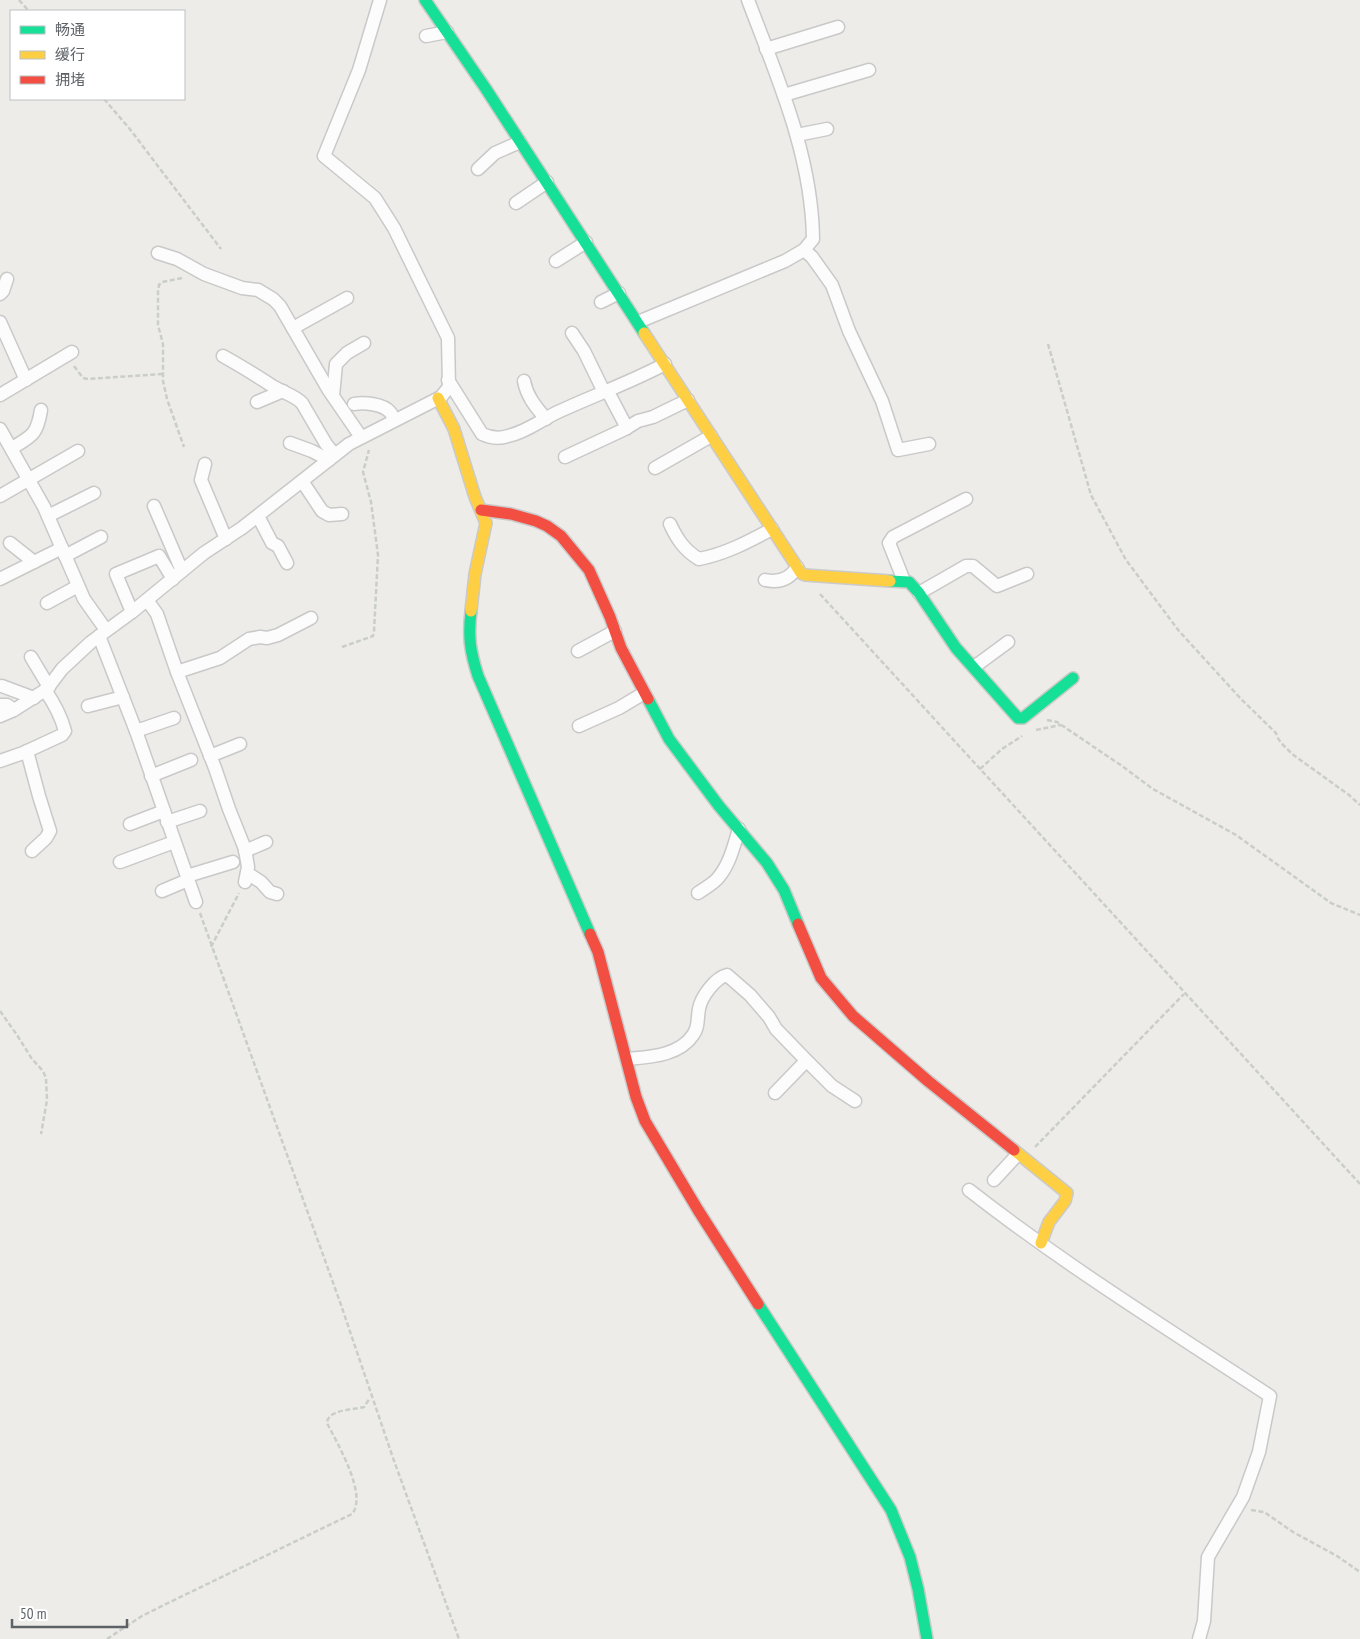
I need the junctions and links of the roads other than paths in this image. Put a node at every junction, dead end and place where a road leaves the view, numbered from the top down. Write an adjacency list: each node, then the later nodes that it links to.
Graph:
1 (380, 0): 34 (street)
2 (425, 0): 5 (street)
3 (748, 0): 7 (street)
4 (838, 27): 7 (street)
5 (447, 32): 6 (street); 12 (street)
6 (426, 36)
7 (766, 49): 9 (street)
8 (869, 70): 9 (street)
9 (784, 95): 11 (street)
10 (828, 129): 11 (street)
11 (797, 135): 17 (street)
12 (520, 142): 13 (street); 14 (street)
13 (478, 169)
14 (547, 182): 15 (street); 16 (street)
15 (516, 204)
16 (586, 242): 19 (street); 21 (street)
17 (804, 250): 26 (street); 52 (street)
18 (158, 253): 27 (street)
19 (556, 260)
20 (6, 279): 22 (street)
21 (619, 293): 24 (street); 26 (street)
22 (0, 294)
23 (347, 298): 27 (street)
24 (601, 302)
25 (0, 322): 33 (street)
26 (638, 322): 32 (street)
27 (293, 328): 39 (street)
28 (572, 333): 37 (street)
29 (364, 343): 39 (street)
30 (68, 355): 33 (street)
31 (223, 356): 36 (street)
32 (665, 364): 37 (street); 41 (street)
33 (26, 380): 38 (street)
34 (448, 380): 40 (street); 45 (street)
35 (524, 381): 45 (street)
36 (283, 391): 42 (street); 54 (street)
37 (606, 391): 45 (street); 47 (street)
38 (0, 395)
39 (333, 396): 48 (street)
40 (438, 398): 46 (street); 64 (street)
41 (688, 400): 47 (street); 49 (street)
42 (257, 402)
43 (354, 404): 46 (street)
44 (42, 410): 50 (street)
45 (546, 419)
46 (394, 420): 48 (street)
47 (626, 428): 55 (street)
48 (364, 436): 54 (street)
49 (712, 436): 57 (street); 69 (street)
50 (5, 439): 58 (street)
51 (290, 443): 54 (street)
52 (929, 444)
53 (78, 451): 58 (street)
54 (332, 457): 59 (street)
55 (565, 457)
56 (205, 464): 71 (street)
57 (655, 468)
58 (30, 481): 61 (street); 66 (street)
59 (302, 482): 65 (street); 67 (street)
60 (94, 493): 66 (street)
61 (0, 496)
62 (966, 499): 81 (street)
63 (154, 506): 78 (street)
64 (481, 510): 88 (street); 129 (street)
65 (342, 514)
66 (48, 516): 73 (street)
67 (258, 516): 71 (street); 75 (street)
68 (670, 524): 69 (street)
69 (772, 529): 76 (street)
70 (101, 537): 73 (street)
71 (226, 539): 78 (street)
72 (10, 543): 74 (street)
73 (64, 552): 74 (street); 82 (street)
74 (34, 562): 79 (street)
75 (287, 564)
76 (801, 571): 80 (street); 81 (street)
77 (1027, 574): 83 (street)
78 (177, 575): 84 (street); 86 (street)
79 (0, 580)
80 (766, 580)
81 (904, 581): 83 (street)
82 (78, 586): 85 (street); 89 (street)
83 (919, 593): 93 (street)
84 (147, 600): 86 (street); 94 (street)
85 (47, 603)
86 (132, 612): 89 (street)
87 (312, 618): 94 (street)
88 (615, 631): 91 (street); 98 (street)
89 (103, 633): 97 (street); 99 (street)
90 (1008, 642): 93 (street)
91 (578, 651)
92 (31, 657): 97 (street)
93 (974, 667): 95 (street)
94 (177, 672): 110 (street)
95 (1074, 678)
96 (2, 686): 100 (street)
97 (47, 689): 100 (street); 109 (street)
98 (644, 693): 106 (street); 117 (street)
99 (123, 697): 102 (street); 107 (street)
100 (34, 698): 103 (street)
101 (0, 705): 103 (street)
102 (88, 706)
103 (14, 710): 104 (street)
104 (0, 716)
105 (174, 718): 107 (street)
106 (579, 726)
107 (136, 731): 113 (street)
108 (240, 744): 110 (street)
109 (28, 751): 112 (street); 121 (street)
110 (210, 756): 120 (street)
111 (191, 760): 113 (street)
112 (0, 761)
113 (151, 776): 115 (street)
114 (200, 811): 115 (street)
115 (165, 817): 116 (street); 118 (street)
116 (130, 824)
117 (739, 829): 126 (street); 133 (street)
118 (174, 842): 122 (street); 124 (street)
119 (266, 842): 120 (street)
120 (245, 850): 127 (street)
121 (32, 851)
122 (120, 862)
123 (234, 862): 124 (street)
124 (188, 878): 125 (street); 128 (street)
125 (162, 891)
126 (698, 893)
127 (277, 894)
128 (196, 902)
129 (626, 1059): 130 (street); 137 (street)
130 (806, 1060): 131 (street); 132 (street)
131 (776, 1093)
132 (855, 1101)
133 (1021, 1157): 134 (street); 136 (street)
134 (994, 1180)
135 (969, 1190): 136 (street)
136 (1041, 1244): 138 (street)
137 (927, 1639)
138 (1199, 1639)

